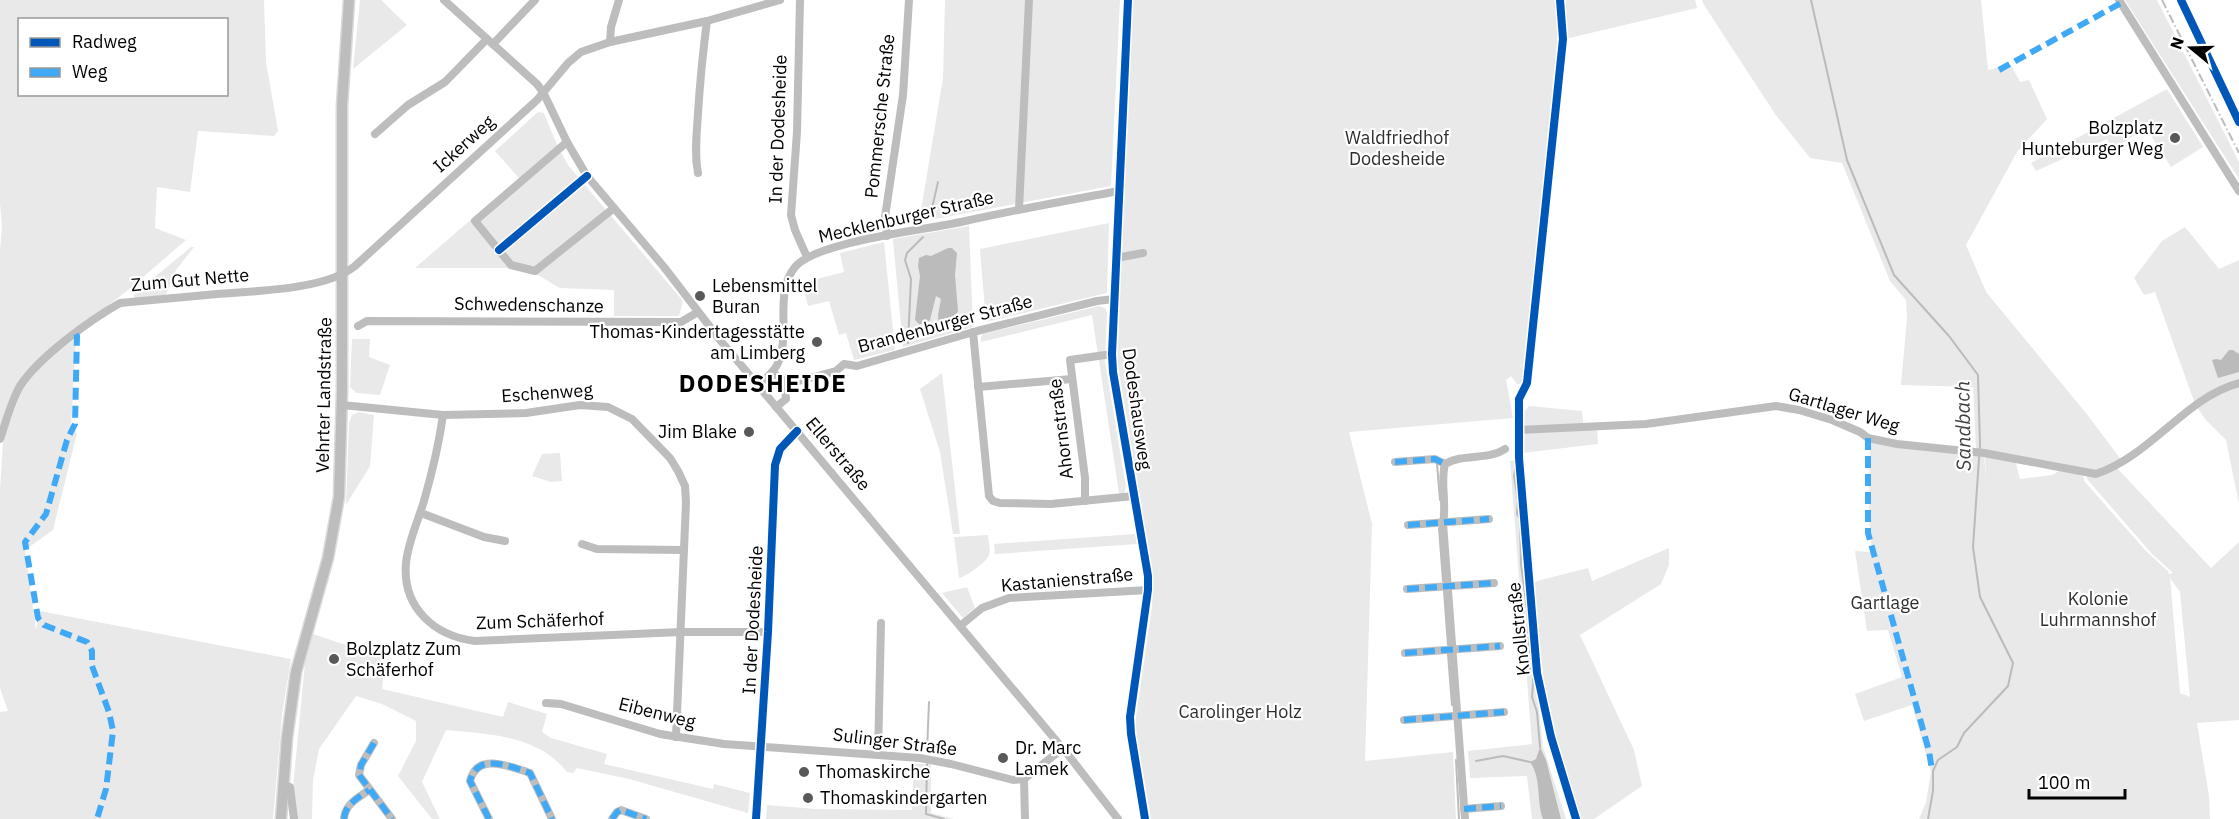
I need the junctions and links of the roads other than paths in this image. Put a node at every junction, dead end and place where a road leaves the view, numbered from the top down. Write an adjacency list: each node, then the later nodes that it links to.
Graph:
1 (350, 0): 28 (main road, Vehrter Landstraße)
2 (444, 0): 13 (street, Ellerstraße)
3 (535, 0): 13 (street)
4 (619, 0): 14 (street)
5 (780, 0): 12 (street, Ickerweg)
6 (800, 0): 26 (street, In der Dodesheide)
7 (909, 0): 24 (street, Pommersche Straße)
8 (1029, 0): 23 (street)
9 (1128, 0): 21 (street, Dodeshausweg)
10 (2119, 0): 20 (street)
11 (2181, 0): 16 (street)
12 (707, 21): 14 (street, Ickerweg); 19 (street)
13 (490, 42): 15 (street, Ellerstraße); 17 (street)
14 (610, 42): 15 (street, Ickerweg)
15 (543, 92): 18 (street, Ellerstraße); 28 (street, Ickerweg)
16 (2238, 117)
17 (375, 134)
18 (567, 142): 22 (street, Ellerstraße); 22 (street)
19 (699, 173)
20 (2239, 190)
21 (1119, 191): 23 (street, Mecklenburger Straße); 27 (street, Dodeshausweg)
22 (614, 207): 30 (street, Ellerstraße)
23 (1019, 209): 24 (street, Mecklenburger Straße)
24 (887, 236): 26 (street, Mecklenburger Straße)
25 (1143, 253): 27 (street)
26 (807, 257): 34 (street, Mecklenburger Straße)
27 (1116, 258): 29 (street, Dodeshausweg)
28 (341, 276): 40 (main road, Vehrter Landstraße); 45 (street, Zum Gut Nette)
29 (1114, 299): 32 (street, Brandenburger Straße); 33 (street, Dodeshausweg)
30 (698, 312): 31 (street, Schwedenschanze); 38 (street, Ellerstraße)
31 (358, 326)
32 (973, 332): 37 (street, Brandenburger Straße); 39 (street)
33 (1112, 354): 35 (street, Ahornstraße); 49 (street, Dodeshausweg)
34 (772, 372): 37 (street); 38 (street, Mecklenburger Straße)
35 (1072, 379): 39 (street); 50 (street, Ahornstraße)
36 (2239, 383): 43 (street, Gartlager Weg)
37 (788, 384): 41 (street)
38 (758, 385): 41 (street, Ellerstraße)
39 (978, 387): 50 (street)
40 (342, 405): 42 (street, Eschenweg); 79 (main road, Vehrter Landstraße)
41 (776, 407): 44 (street, Ellerstraße)
42 (443, 415): 51 (street, Zum Schäferhof); 57 (street, Eschenweg)
43 (1518, 430): 96 (street, Knollstraße)
44 (797, 431): 63 (street, Ellerstraße); 65 (street, In der Dodesheide)
45 (0, 439)
46 (1506, 449): 48 (street)
47 (1395, 462): 48 (street)
48 (1445, 464): 53 (street)
49 (1134, 495): 50 (street); 61 (street, Dodeshausweg)
50 (1085, 501)
51 (420, 513): 55 (street); 64 (street, Zum Schäferhof)
52 (1489, 519): 53 (street)
53 (1443, 522): 54 (street); 59 (street)
54 (1408, 525)
55 (505, 541)
56 (582, 544): 57 (street)
57 (684, 550): 64 (street, Eschenweg)
58 (1494, 583): 59 (street)
59 (1448, 586): 60 (street); 67 (street)
60 (1407, 589)
61 (1148, 590): 63 (street, Kastanienstraße); 94 (street, Dodeshausweg)
62 (881, 624): 77 (street)
63 (960, 626): 76 (street, Ellerstraße)
64 (681, 632): 65 (street, Zum Schäferhof); 73 (street, Eschenweg)
65 (768, 632): 75 (street, In der Dodesheide)
66 (1500, 646): 67 (street)
67 (1452, 650): 68 (street); 71 (street)
68 (1405, 653)
69 (546, 703): 73 (street, Eibenweg)
70 (1504, 712): 71 (street)
71 (1458, 716): 72 (street); 82 (street)
72 (1404, 720)
73 (676, 737): 75 (street, Eibenweg)
74 (374, 743): 80 (street)
75 (761, 745): 77 (street, Sulinger Straße); 91 (street, In der Dodesheide)
76 (1062, 749): 78 (street); 93 (street, Ellerstraße)
77 (878, 755): 78 (street, Sulinger Straße)
78 (1024, 779): 92 (street)
79 (283, 785): 83 (main road, Vehrter Landstraße); 84 (street, Vehrter Landstraße)
80 (369, 790): 85 (street); 86 (street)
81 (1501, 806): 82 (street)
82 (1464, 809): 95 (street)
83 (281, 819)
84 (294, 819)
85 (344, 819)
86 (392, 819)
87 (489, 819): 88 (street)
88 (552, 819)
89 (612, 819): 90 (street)
90 (646, 819)
91 (756, 819)
92 (1025, 819)
93 (1118, 819)
94 (1145, 819)
95 (1465, 819)
96 (1576, 819)

